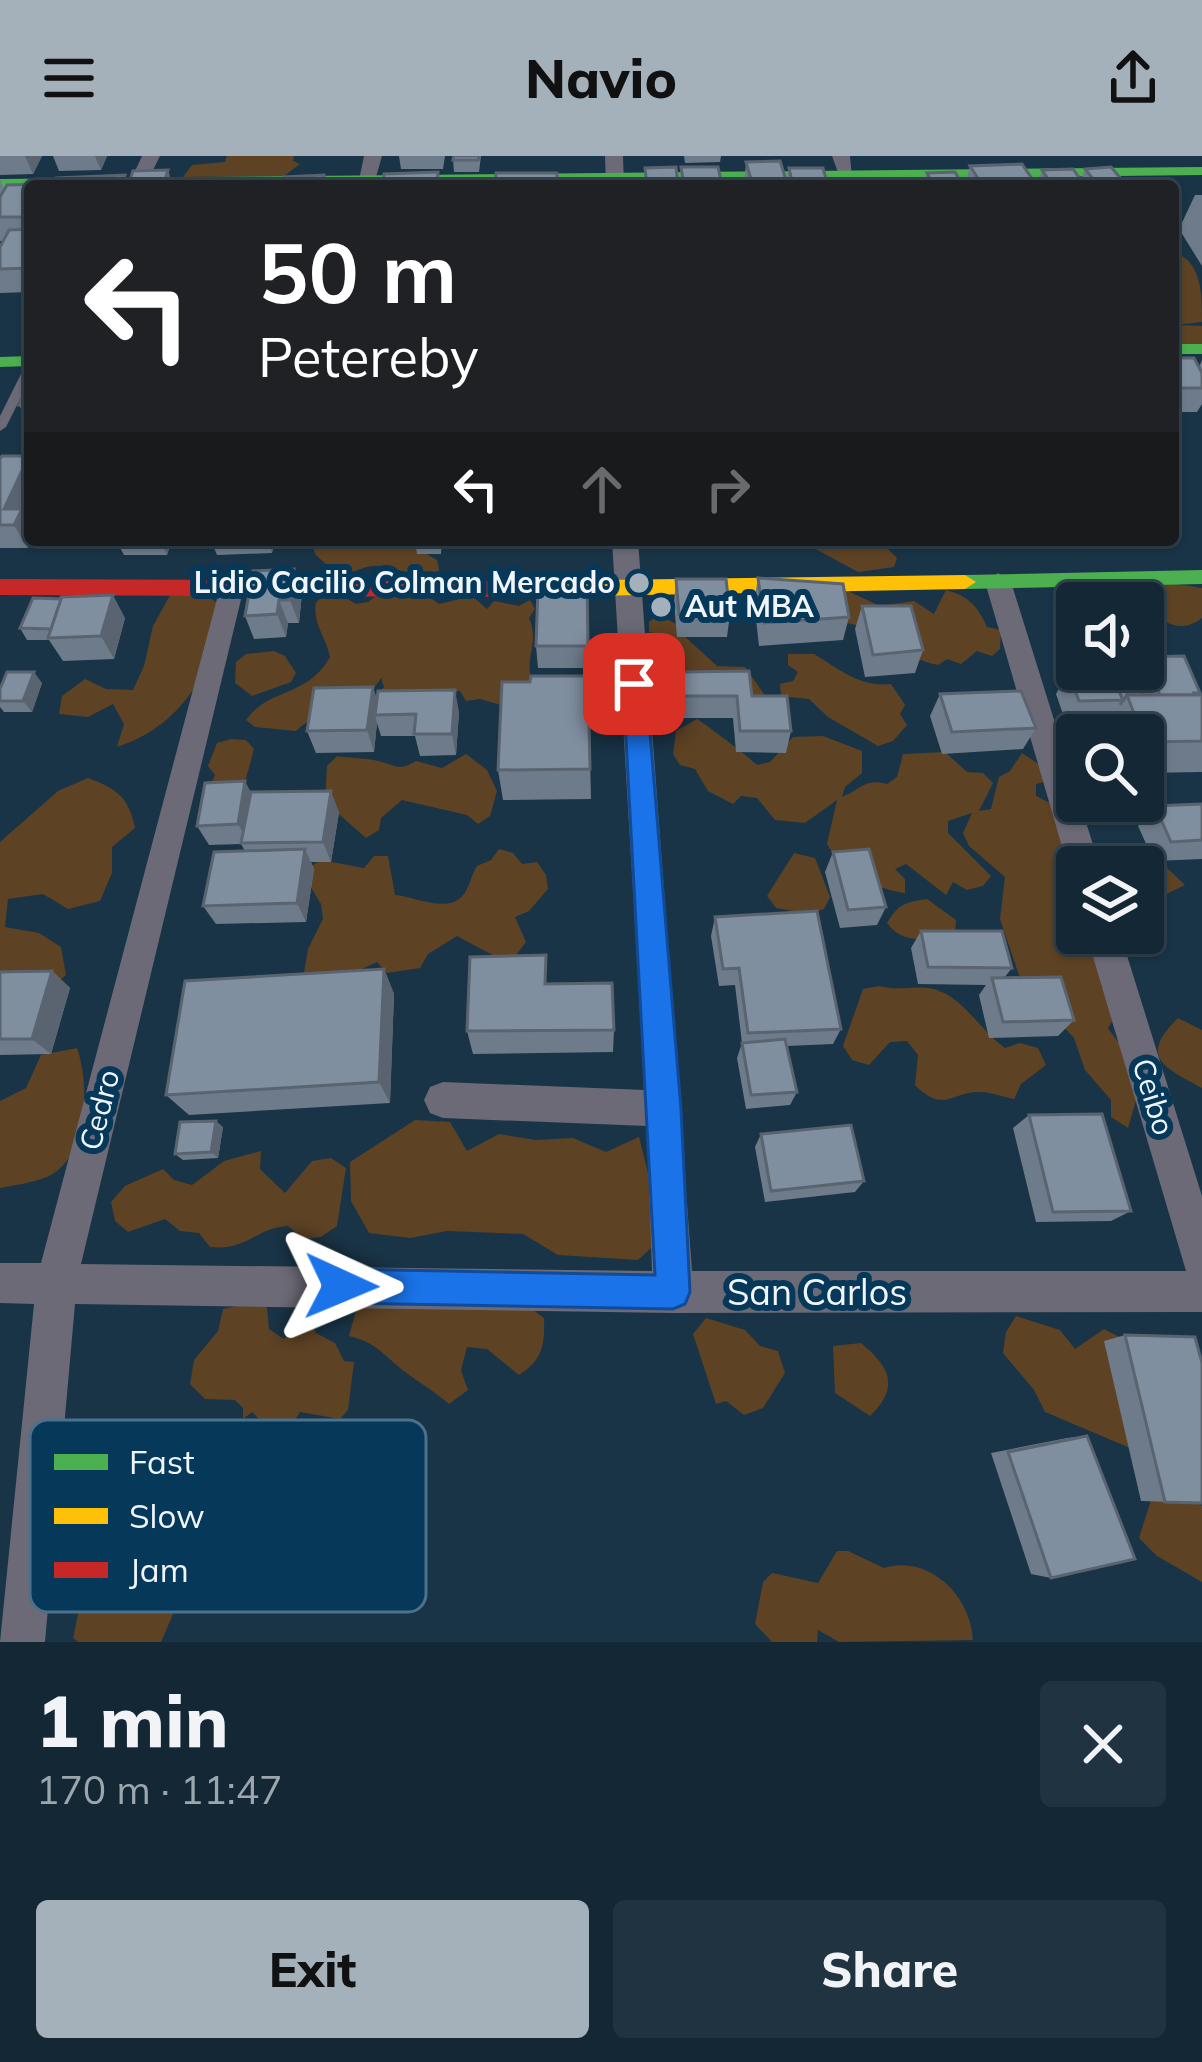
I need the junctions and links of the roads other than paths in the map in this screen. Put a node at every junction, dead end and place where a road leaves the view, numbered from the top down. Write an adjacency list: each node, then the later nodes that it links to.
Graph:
1 (1077, 164): 2 (street); 5 (street)
2 (843, 165): 6 (street)
3 (370, 168): 4 (street); 6 (street)
4 (145, 169): 7 (street)
5 (1202, 171)
6 (615, 173)
7 (39, 180)
8 (24, 377): 9 (lane)
9 (0, 427)
10 (625, 546): 15 (street)
11 (1202, 577): 12 (street)
12 (998, 581): 15 (street); 16 (street)
13 (0, 587): 14 (street)
14 (231, 587): 15 (street); 21 (street, Cedro)
15 (628, 589): 19 (street)
16 (1078, 846)
17 (1109, 954): 20 (street, Ceibo)
18 (443, 1100): 19 (street)
19 (665, 1109): 24 (street)
20 (1202, 1261)
21 (57, 1280): 22 (street, San Carlos); 24 (street, San Carlos); 25 (street, Cedro)
22 (0, 1282)
23 (1202, 1291): 24 (street, San Carlos)
24 (673, 1292)
25 (43, 1420)
26 (30, 1559): 27 (street, Cedro)
27 (22, 1642)

